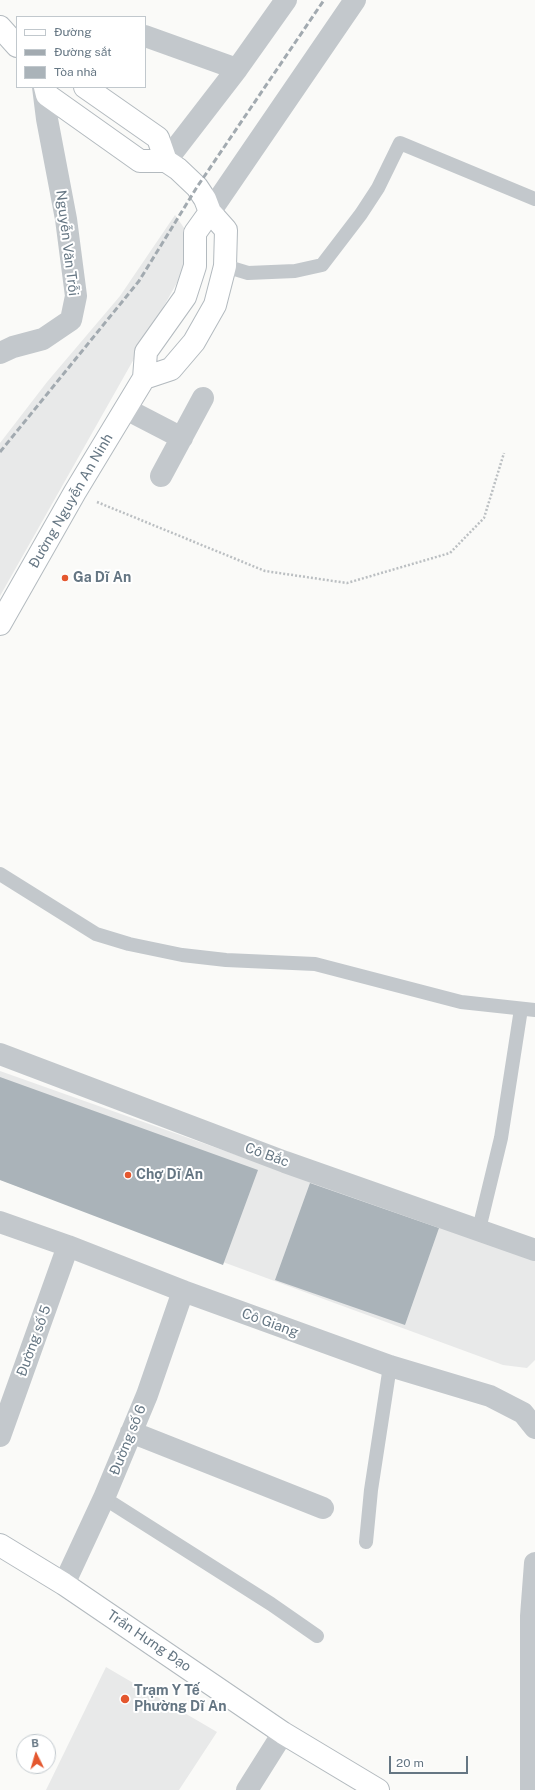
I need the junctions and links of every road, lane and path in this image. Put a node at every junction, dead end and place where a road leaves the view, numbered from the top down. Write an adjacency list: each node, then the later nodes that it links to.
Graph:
1 (286, 0): 6 (street)
2 (355, 0): 12 (street)
3 (0, 27): 5 (main road)
4 (146, 36): 6 (street)
5 (16, 45)
6 (237, 69): 10 (street)
7 (44, 88): 10 (main road)
8 (44, 88): 14 (street, Nguyễn Văn Trỗi)
9 (87, 88): 10 (main road)
10 (166, 161): 12 (main road)
11 (535, 199): 13 (lane)
12 (210, 212): 13 (main road); 15 (main road, Đường Nguyễn An Ninh)
13 (225, 266): 15 (main road)
14 (0, 353)
15 (144, 378): 17 (main road, Đường Nguyễn An Ninh)
16 (203, 398): 18 (street)
17 (126, 409): 18 (street); 21 (main road, Đường Nguyễn An Ninh)
18 (182, 438): 20 (street)
19 (504, 453): 21 (path)
20 (161, 476)
21 (74, 492): 22 (main road, Đường Nguyễn An Ninh)
22 (0, 624)
23 (0, 874): 24 (lane)
24 (521, 1008): 25 (lane); 28 (lane)
25 (535, 1010)
26 (0, 1054): 28 (street, Cô Bắc)
27 (0, 1222): 29 (street, Cô Giang)
28 (479, 1230): 30 (street, Cô Bắc)
29 (68, 1246): 31 (street, Cô Giang); 35 (street, Đường số 5)
30 (535, 1250)
31 (182, 1291): 32 (street, Cô Giang); 34 (street, Đường số 6)
32 (390, 1366): 33 (street, Cô Giang); 38 (lane)
33 (535, 1428)
34 (131, 1432): 36 (street, Đường số 6); 37 (street)
35 (0, 1436)
36 (104, 1498): 41 (street, Đường số 6); 42 (lane)
37 (323, 1508)
38 (366, 1542)
39 (0, 1546): 41 (main road, Trần Hưng Đạo)
40 (535, 1563): 47 (street)
41 (64, 1584): 43 (main road, Trần Hưng Đạo)
42 (317, 1636)
43 (283, 1733): 44 (main road, Trần Hưng Đạo); 45 (street)
44 (354, 1783): 46 (main road, Trần Hưng Đạo)
45 (247, 1790)
46 (378, 1790)
47 (531, 1790)

